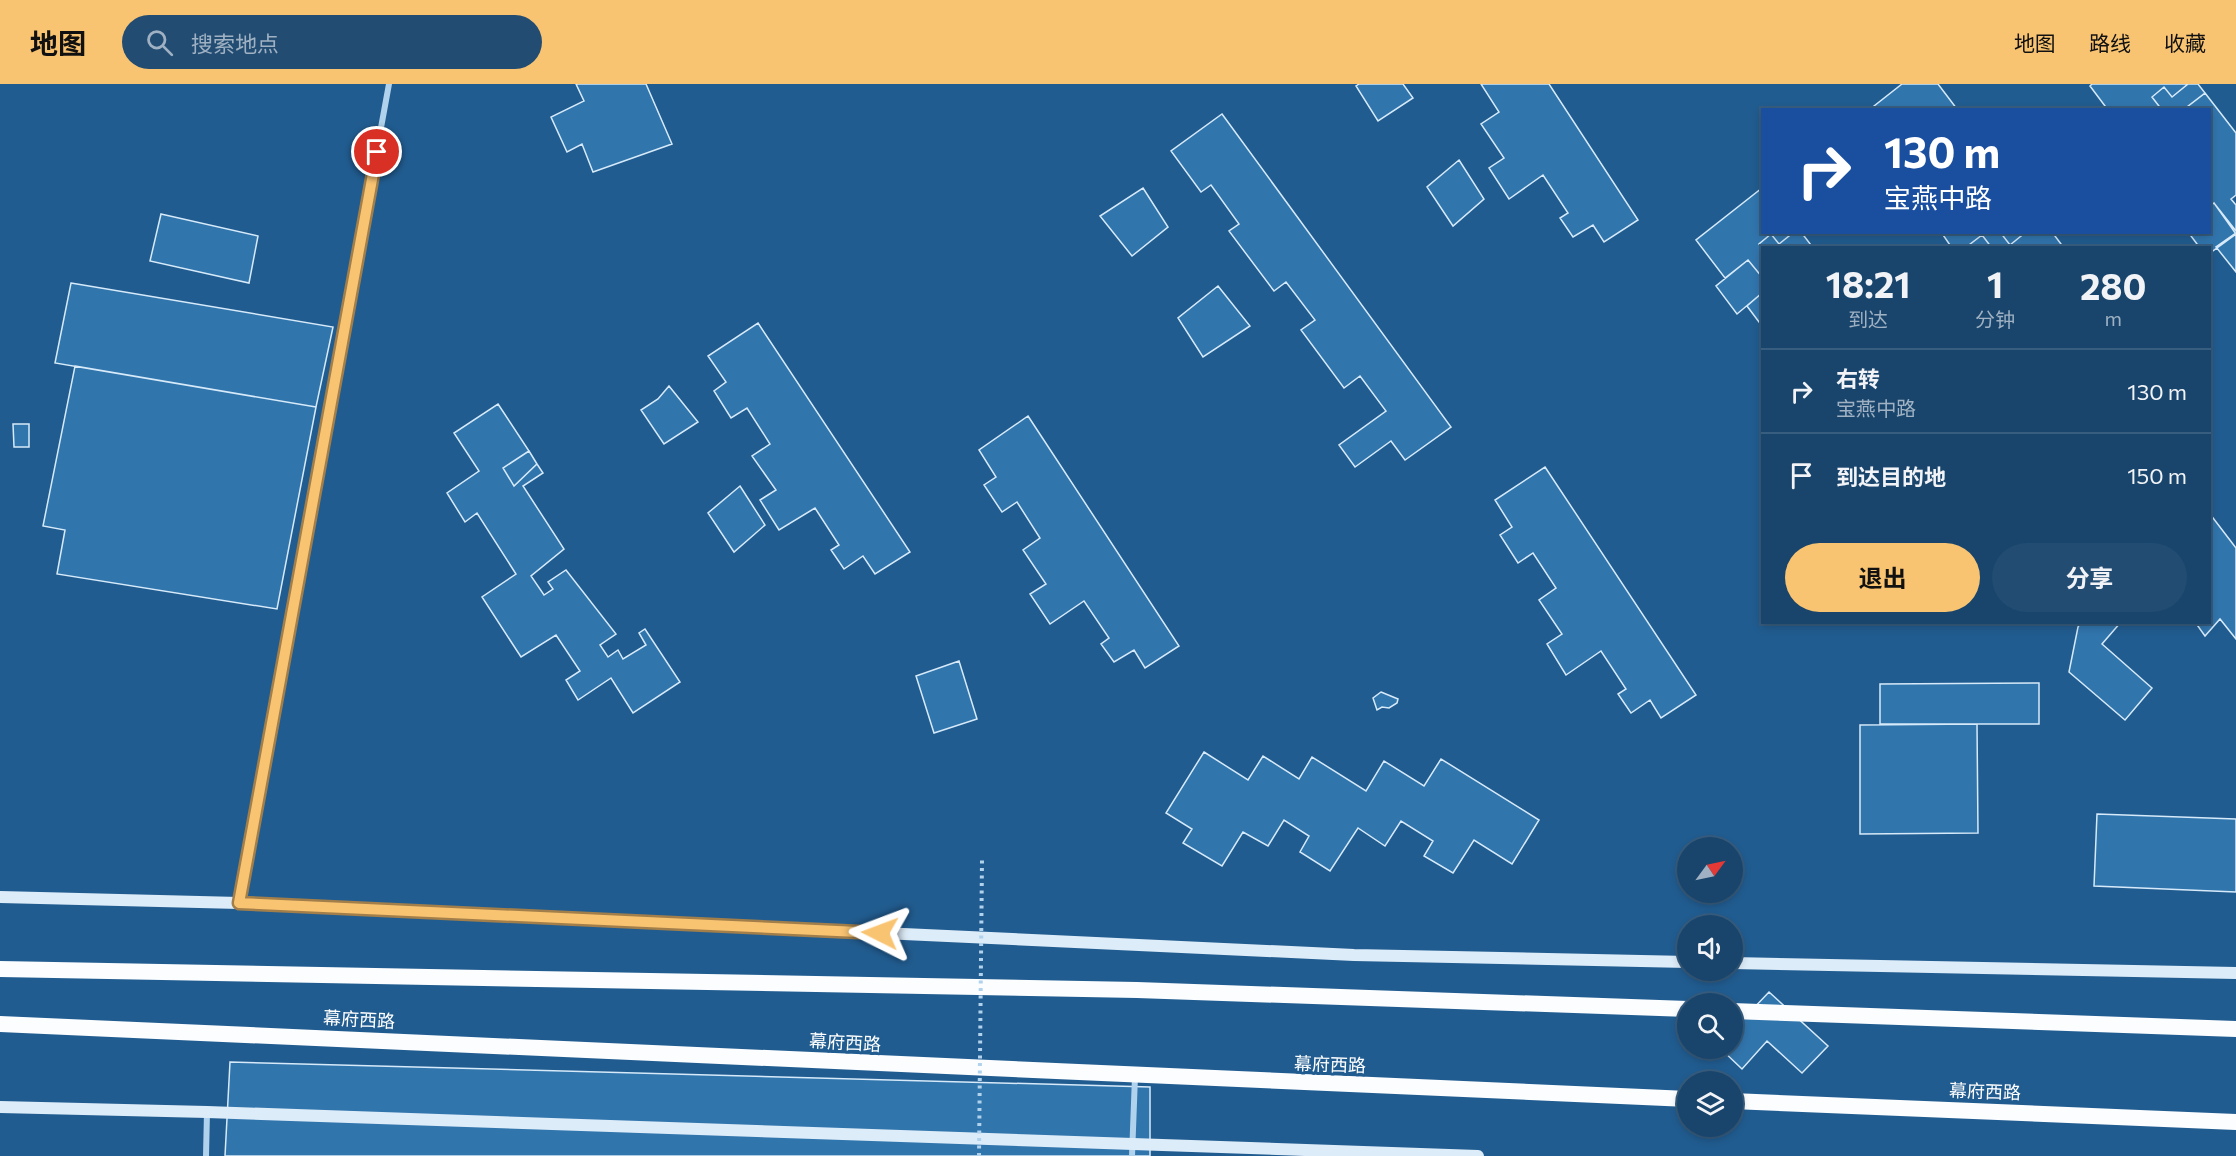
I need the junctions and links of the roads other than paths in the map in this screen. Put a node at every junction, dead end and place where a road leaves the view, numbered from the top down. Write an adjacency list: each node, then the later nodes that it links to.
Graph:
1 (389, 84): 3 (street)
2 (0, 897): 3 (main road)
3 (239, 903): 4 (main road)
4 (1677, 962)
5 (1743, 963): 7 (main road)
6 (0, 969): 8 (highway)
7 (2236, 972)
8 (1677, 1010)
9 (1743, 1011): 11 (highway)
10 (0, 1024): 12 (highway, 幕府西路)
11 (2236, 1029)
12 (1135, 1076): 13 (highway, 幕府西路); 18 (street)
13 (1677, 1099)
14 (1743, 1101): 17 (highway, 幕府西路)
15 (0, 1107): 16 (main road)
16 (207, 1112): 18 (main road); 19 (street)
17 (2236, 1122)
18 (1132, 1150): 20 (main road)
19 (206, 1156)
20 (1478, 1156)

